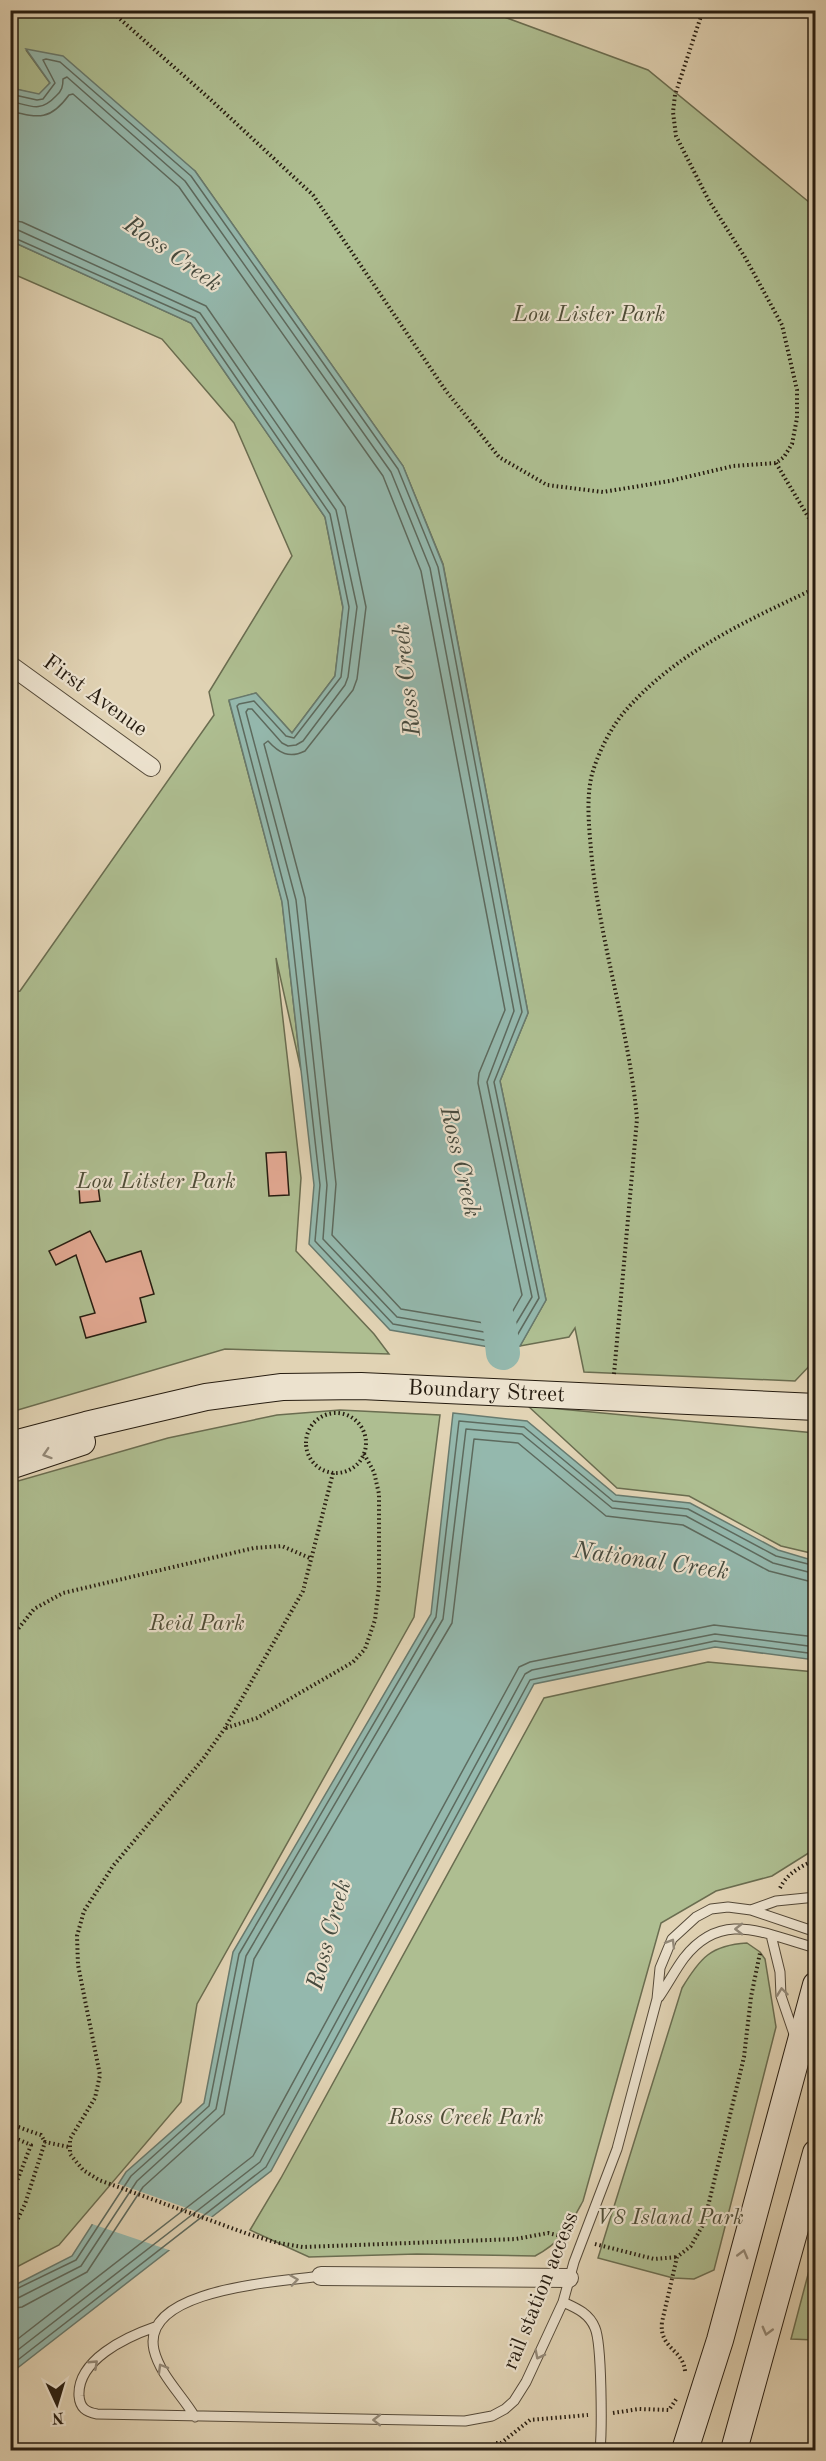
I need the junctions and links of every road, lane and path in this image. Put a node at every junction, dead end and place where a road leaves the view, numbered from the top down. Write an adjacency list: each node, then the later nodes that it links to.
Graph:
1 (110, 10): 3 (path)
2 (702, 10): 3 (path)
3 (776, 463): 4 (path)
4 (816, 530)
5 (816, 588): 8 (path)
6 (10, 665): 7 (street, First Avenue)
7 (151, 766)
8 (614, 1374)
9 (816, 1407): 10 (main road, Boundary Street)
10 (159, 1409): 11 (main road, Boundary Street); 13 (main road, Boundary Street, one-way to 13)
11 (10, 1445)
12 (364, 1454): 14 (path); 14 (path); 17 (path)
13 (10, 1466)
14 (333, 1473): 15 (path)
15 (312, 1559): 16 (path); 17 (path)
16 (10, 1640)
17 (225, 1728): 31 (path)
18 (816, 1859): 20 (path)
19 (816, 1897): 20 (lane)
20 (776, 1901): 21 (lane)
21 (751, 1910): 22 (lane, rail station access); 26 (lane, rail station access, one-way to 21)
22 (816, 1932)
23 (769, 1934): 24 (lane); 26 (lane, one-way to 26); 27 (lane, one-way to 23); 36 (path)
24 (816, 1948)
25 (816, 1985): 27 (main road)
26 (657, 1999): 35 (lane, rail station access)
27 (799, 2048): 41 (main road, one-way to 27)
28 (10, 2124): 30 (path)
29 (10, 2136): 33 (path)
30 (45, 2142): 31 (path); 34 (path)
31 (69, 2147): 35 (path)
32 (816, 2153): 50 (main road, one-way to 50)
33 (10, 2199)
34 (10, 2235)
35 (582, 2242): 36 (path); 38 (lane, rail station access)
36 (677, 2257): 42 (path)
37 (321, 2276): 38 (street); 40 (lane, one-way to 37)
38 (569, 2278): 39 (lane, rail station access)
39 (563, 2302): 44 (lane); 45 (lane, rail station access, one-way to 45)
40 (155, 2327): 45 (lane, one-way to 40); 45 (lane, rail station access, one-way to 40)
41 (720, 2340): 48 (main road); 49 (main road)
42 (683, 2381)
43 (680, 2395): 44 (path)
44 (601, 2414): 46 (path); 47 (lane)
45 (195, 2416)
46 (496, 2442)
47 (600, 2451)
48 (685, 2451)
49 (701, 2451)
50 (734, 2451)

